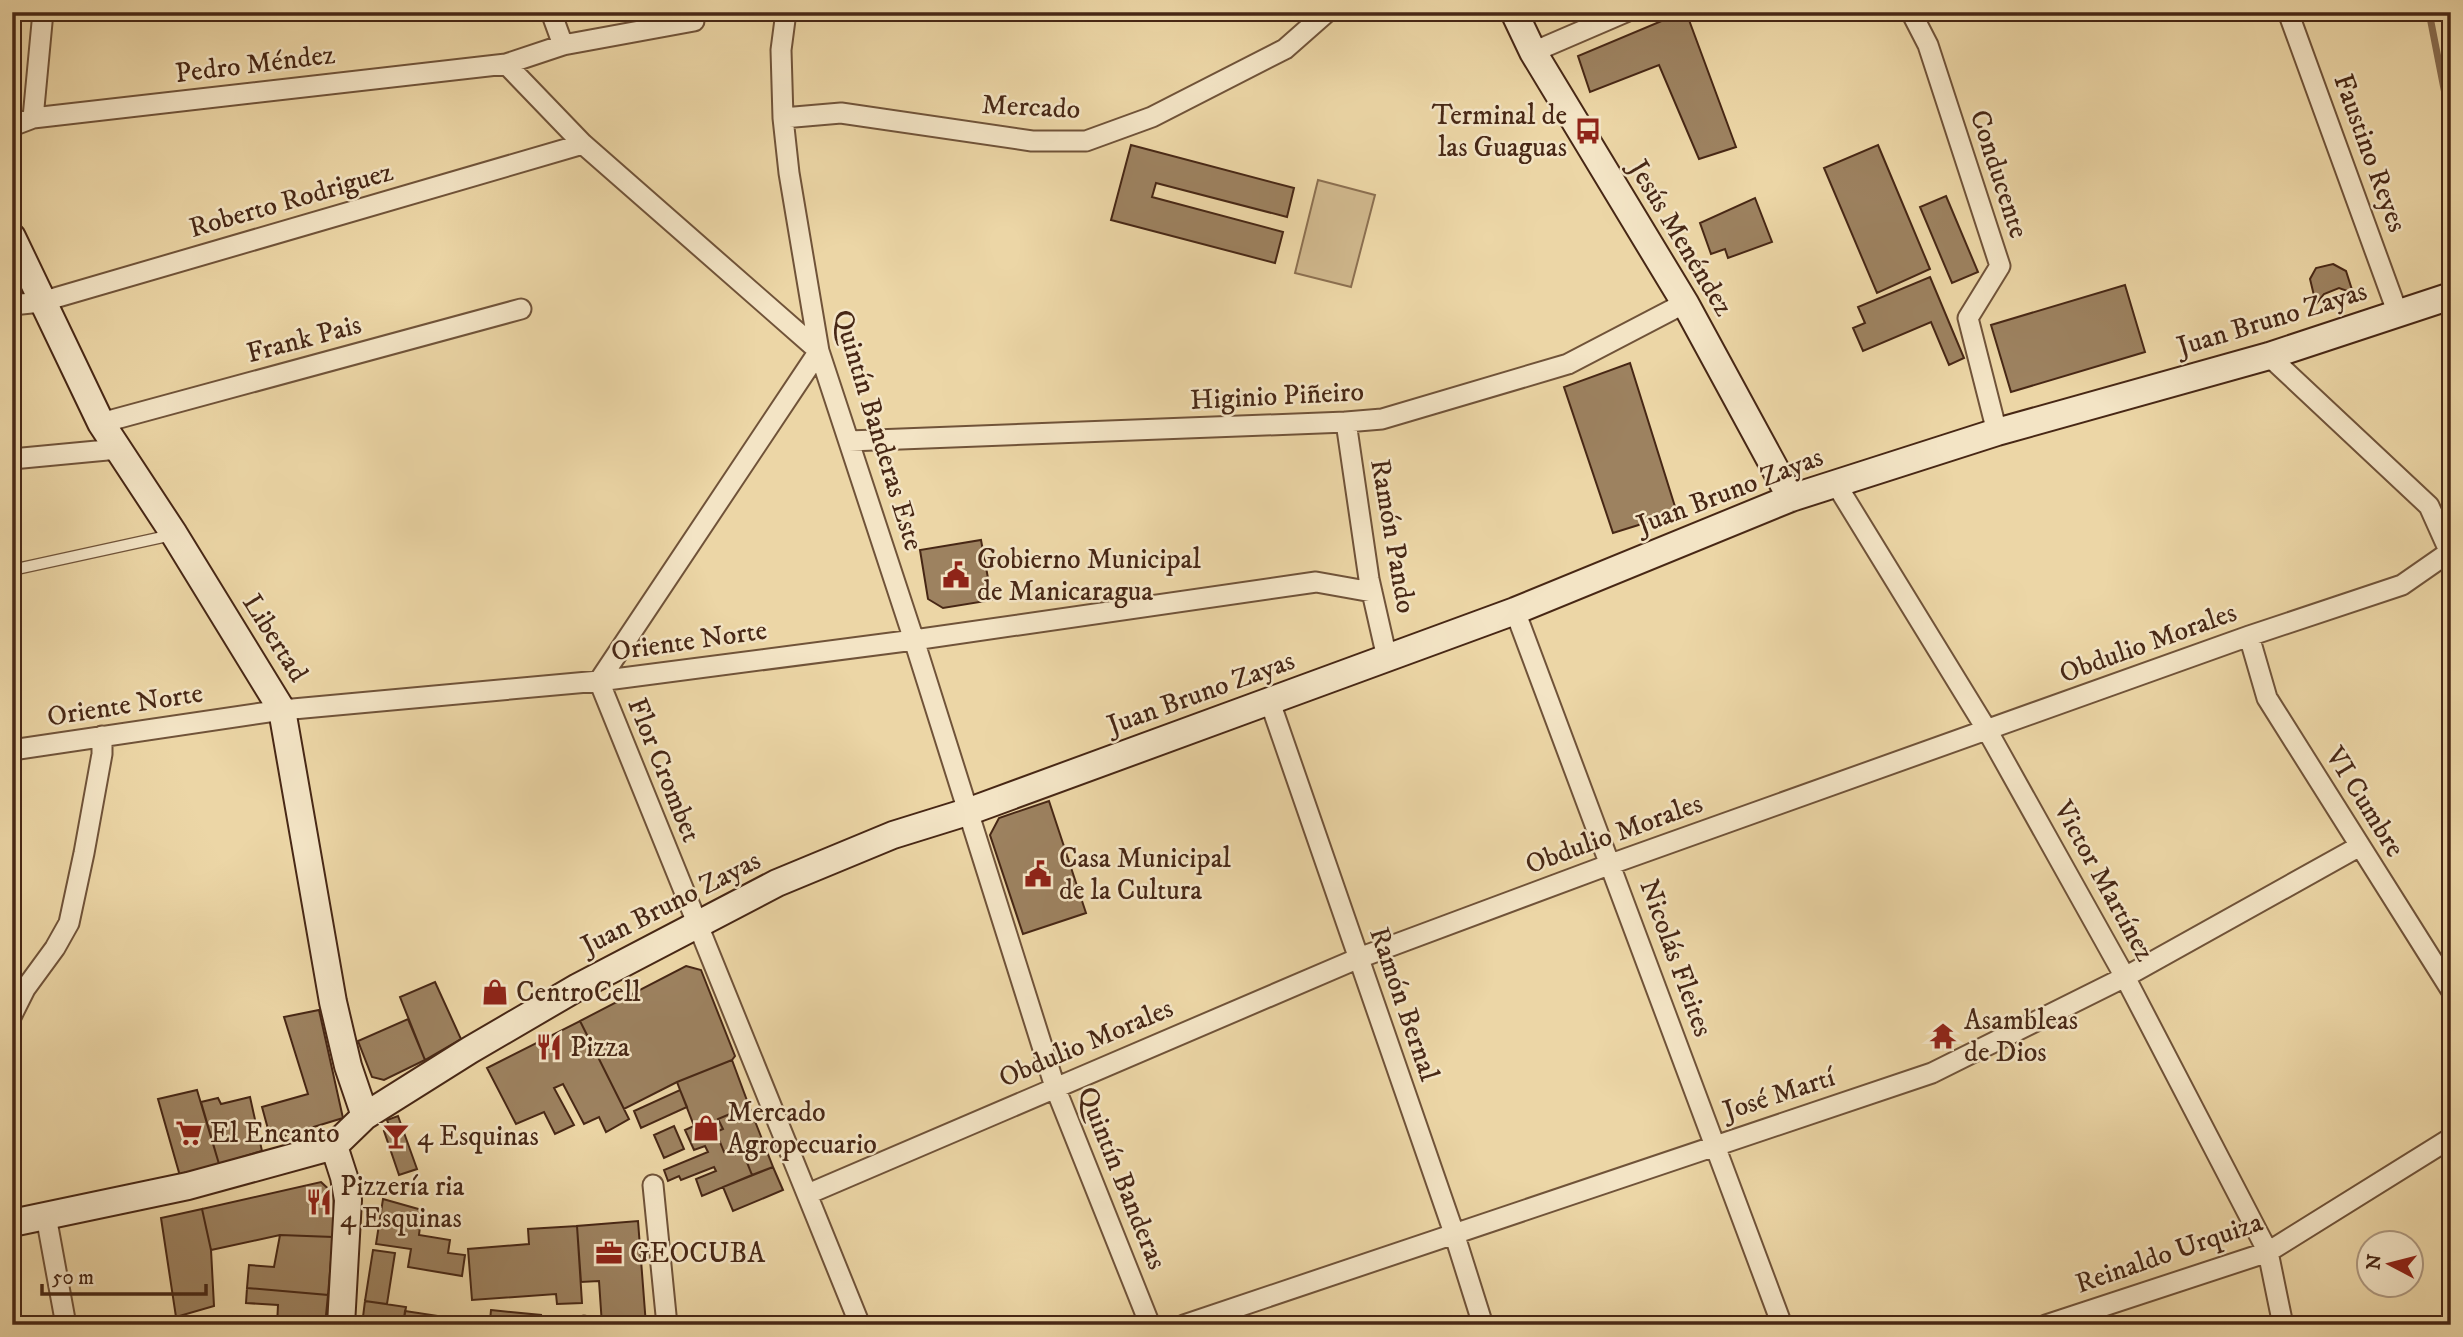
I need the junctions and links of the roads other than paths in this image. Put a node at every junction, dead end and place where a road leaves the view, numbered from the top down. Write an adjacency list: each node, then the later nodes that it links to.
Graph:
1 (43, 12): 13 (street)
2 (551, 12): 10 (street)
3 (786, 12): 14 (street, Quintín Banderas Este)
4 (1327, 12): 14 (street, Mercado)
5 (1514, 12): 11 (main road, Jesús Menéndez)
6 (1626, 12): 11 (street)
7 (1911, 12): 28 (street, Conducente)
8 (2288, 12): 23 (street, Faustino Reyes)
9 (694, 21): 10 (street, Pedro Méndez)
10 (563, 45): 12 (street, Pedro Méndez)
11 (1533, 52): 20 (main road, Jesús Menéndez)
12 (506, 64): 13 (street, Pedro Méndez); 16 (street)
13 (33, 118): 15 (street, Pedro Méndez)
14 (783, 118): 24 (street, Quintín Banderas Este)
15 (12, 126)
16 (583, 144): 19 (street, Roberto Rodriguez); 24 (street)
17 (12, 237): 19 (main road, Libertad)
18 (2451, 296): 23 (main road, Juan Bruno Zayas)
19 (41, 302): 21 (street, Roberto Rodriguez); 27 (main road, Libertad)
20 (1685, 303): 26 (street, Higinio Piñeiro); 33 (main road, Jesús Menéndez)
21 (12, 305)
22 (521, 309): 27 (street, Frank Pais)
23 (2398, 314): 25 (main road, Juan Bruno Zayas)
24 (819, 351): 29 (street, Quintín Banderas Este); 42 (street, Flor Crombet)
25 (2269, 356): 28 (main road, Juan Bruno Zayas); 35 (street)
26 (1346, 422): 29 (street, Higinio Piñeiro); 37 (street, Ramón Pando)
27 (101, 423): 30 (main road, Libertad)
28 (1997, 432): 32 (main road, Juan Bruno Zayas)
29 (849, 441): 40 (street, Quintín Banderas Este)
30 (118, 449): 31 (street); 34 (main road, Libertad)
31 (12, 459)
32 (1836, 484): 33 (main road, Juan Bruno Zayas); 45 (street, Victor Martínez)
33 (1791, 498): 38 (main road, Juan Bruno Zayas)
34 (174, 534): 36 (lane); 44 (main road, Libertad)
35 (2449, 554): 39 (street, Obdulio Morales)
36 (12, 570)
37 (1371, 592): 40 (street, Oriente Norte); 41 (street, Ramón Pando)
38 (1515, 611): 41 (main road, Juan Bruno Zayas); 50 (street, Nicolás Fleites)
39 (2249, 636): 45 (street, Obdulio Morales); 49 (street, VI Cumbre)
40 (914, 640): 42 (street, Oriente Norte); 48 (street, Quintín Banderas Este)
41 (1387, 658): 43 (main road, Juan Bruno Zayas)
42 (599, 681): 44 (street, Oriente Norte); 51 (street, Flor Crombet)
43 (1270, 702): 48 (main road, Juan Bruno Zayas); 52 (street, Ramón Bernal)
44 (282, 710): 46 (street, Oriente Norte); 58 (main road, Libertad)
45 (1987, 730): 50 (street, Obdulio Morales); 53 (street, Victor Martínez)
46 (102, 736): 47 (street, Oriente Norte); 54 (street)
47 (12, 750)
48 (967, 812): 51 (main road, Juan Bruno Zayas); 57 (street, Quintín Banderas)
49 (2360, 846): 53 (street, José Martí); 55 (street, VI Cumbre)
50 (1611, 863): 52 (street, Obdulio Morales); 60 (street, Nicolás Fleites)
51 (696, 925): 58 (main road, Juan Bruno Zayas); 63 (street, Flor Crombet)
52 (1359, 958): 57 (street, Obdulio Morales); 66 (street, Ramón Bernal)
53 (2125, 977): 60 (street, José Martí); 67 (street, Victor Martínez)
54 (19, 986): 56 (street)
55 (2451, 990)
56 (12, 1015)
57 (1055, 1087): 63 (street, Obdulio Morales); 72 (street, Quintín Banderas)
58 (365, 1116): 61 (main road, Juan Bruno Zayas)
59 (2451, 1138): 67 (street, Reinaldo Urquiza)
60 (1715, 1145): 66 (street, José Martí); 75 (street, Nicolás Fleites)
61 (334, 1146): 64 (main road, Juan Bruno Zayas); 69 (main road)
62 (653, 1185): 70 (street)
63 (808, 1194): 71 (street, Flor Crombet)
64 (46, 1216): 65 (main road, Juan Bruno Zayas); 68 (street)
65 (12, 1223)
66 (1454, 1233): 73 (street, José Martí); 74 (street, Ramón Bernal)
67 (2268, 1252): 76 (street, Reinaldo Urquiza); 77 (street, Victor Martínez)
68 (66, 1325)
69 (341, 1325)
70 (667, 1325)
71 (860, 1325)
72 (1150, 1325)
73 (1184, 1325)
74 (1483, 1325)
75 (1782, 1325)
76 (2046, 1325)
77 (2283, 1325)

